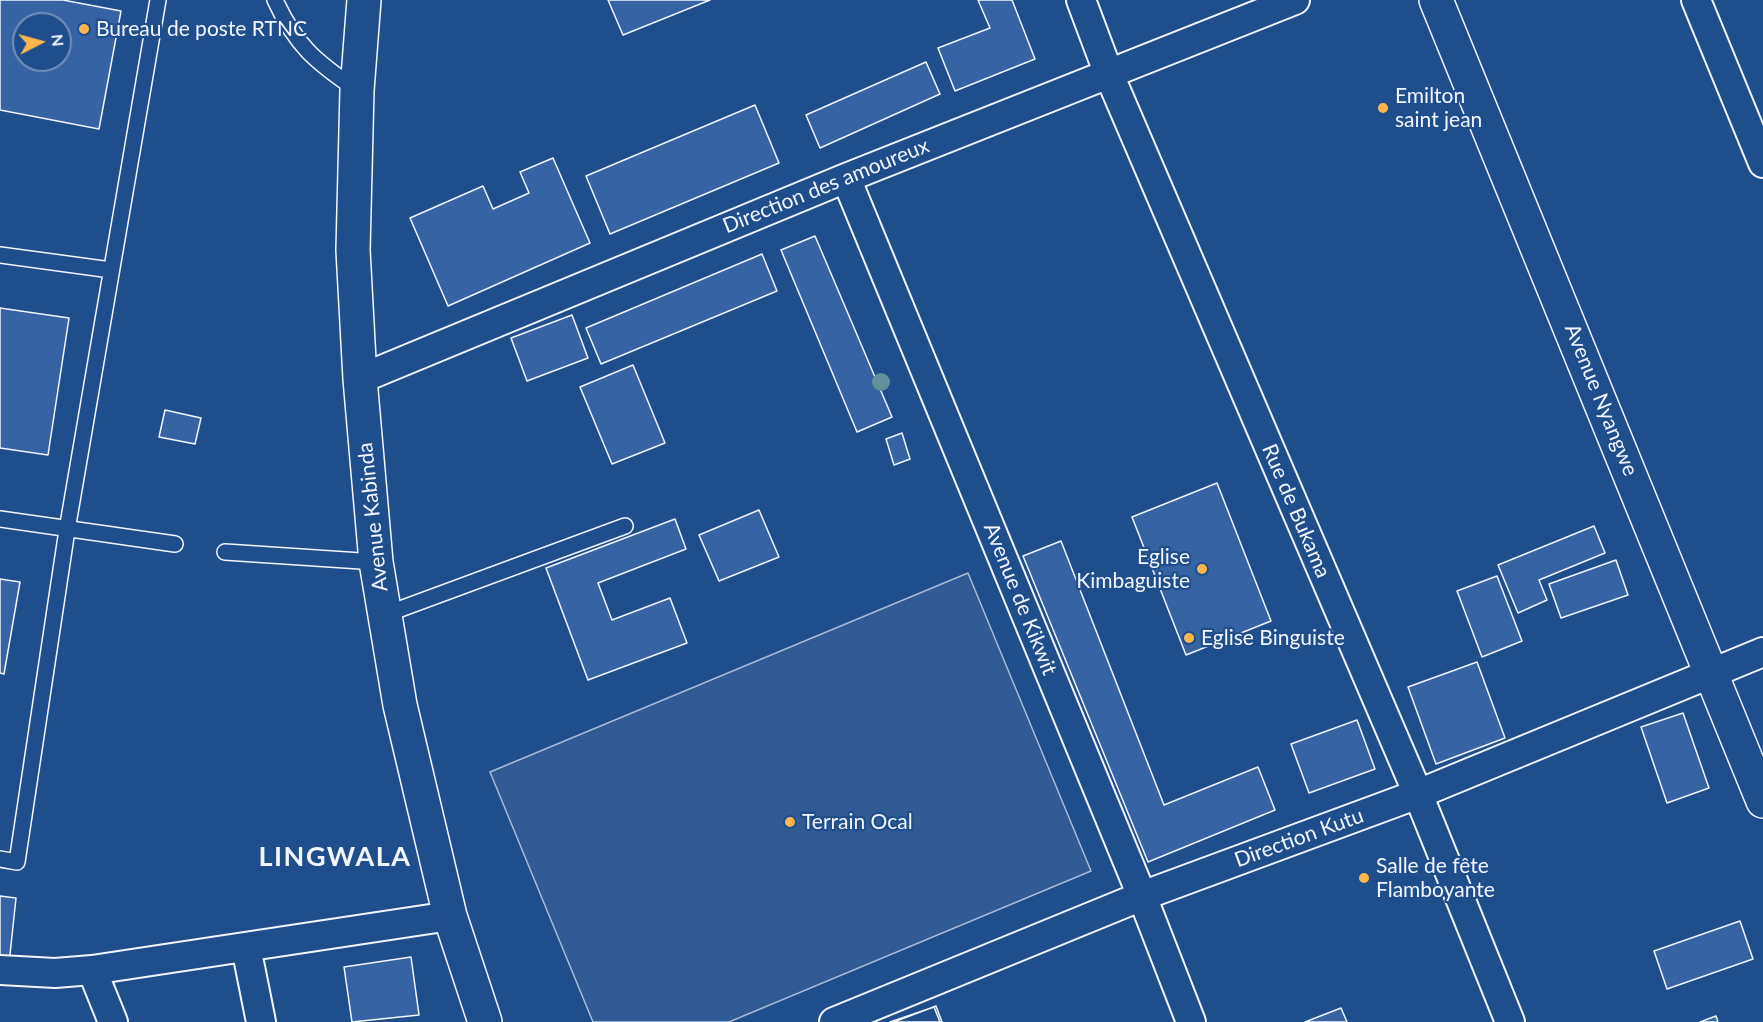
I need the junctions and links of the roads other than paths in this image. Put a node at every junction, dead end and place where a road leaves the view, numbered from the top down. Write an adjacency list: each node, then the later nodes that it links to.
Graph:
1 (158, 0): 13 (lane)
2 (275, 0): 9 (lane)
3 (364, 0): 9 (street, Avenue Kabinda)
4 (1081, 0): 8 (street, Rue de Bukama)
5 (1295, 0): 8 (street, Direction des amoureux)
6 (1436, 0): 23 (street, Avenue Nyangwe)
7 (1696, 0): 10 (street)
8 (1108, 72): 11 (street, Direction des amoureux); 24 (street, Rue de Bukama)
9 (357, 90): 14 (street, Avenue Kabinda)
10 (1763, 164)
11 (846, 178): 14 (street, Direction des amoureux); 27 (street, Avenue de Kikwit)
12 (0, 255): 13 (lane)
13 (111, 270): 17 (lane)
14 (360, 379): 20 (street, Avenue Kabinda)
15 (0, 519): 17 (lane)
16 (625, 526): 21 (lane)
17 (67, 530): 18 (lane); 26 (lane)
18 (176, 544)
19 (225, 552): 20 (lane)
20 (376, 562): 21 (street, Avenue Kabinda)
21 (384, 615): 28 (street, Avenue Kabinda)
22 (1763, 652): 23 (street, Direction Kutu)
23 (1710, 673): 24 (street, Direction Kutu); 25 (street, Avenue Nyangwe)
24 (1418, 794): 27 (street, Direction Kutu); 37 (street, Rue de Bukama)
25 (1763, 801)
26 (0, 859)
27 (1142, 896): 35 (street, Direction Kutu); 36 (street, Avenue de Kikwit)
28 (450, 916): 29 (street); 34 (street, Avenue Kabinda)
29 (246, 947): 31 (street); 33 (street)
30 (0, 970): 31 (street)
31 (92, 970): 32 (street)
32 (113, 1022)
33 (261, 1022)
34 (485, 1022)
35 (834, 1022)
36 (1191, 1022)
37 (1510, 1022)

